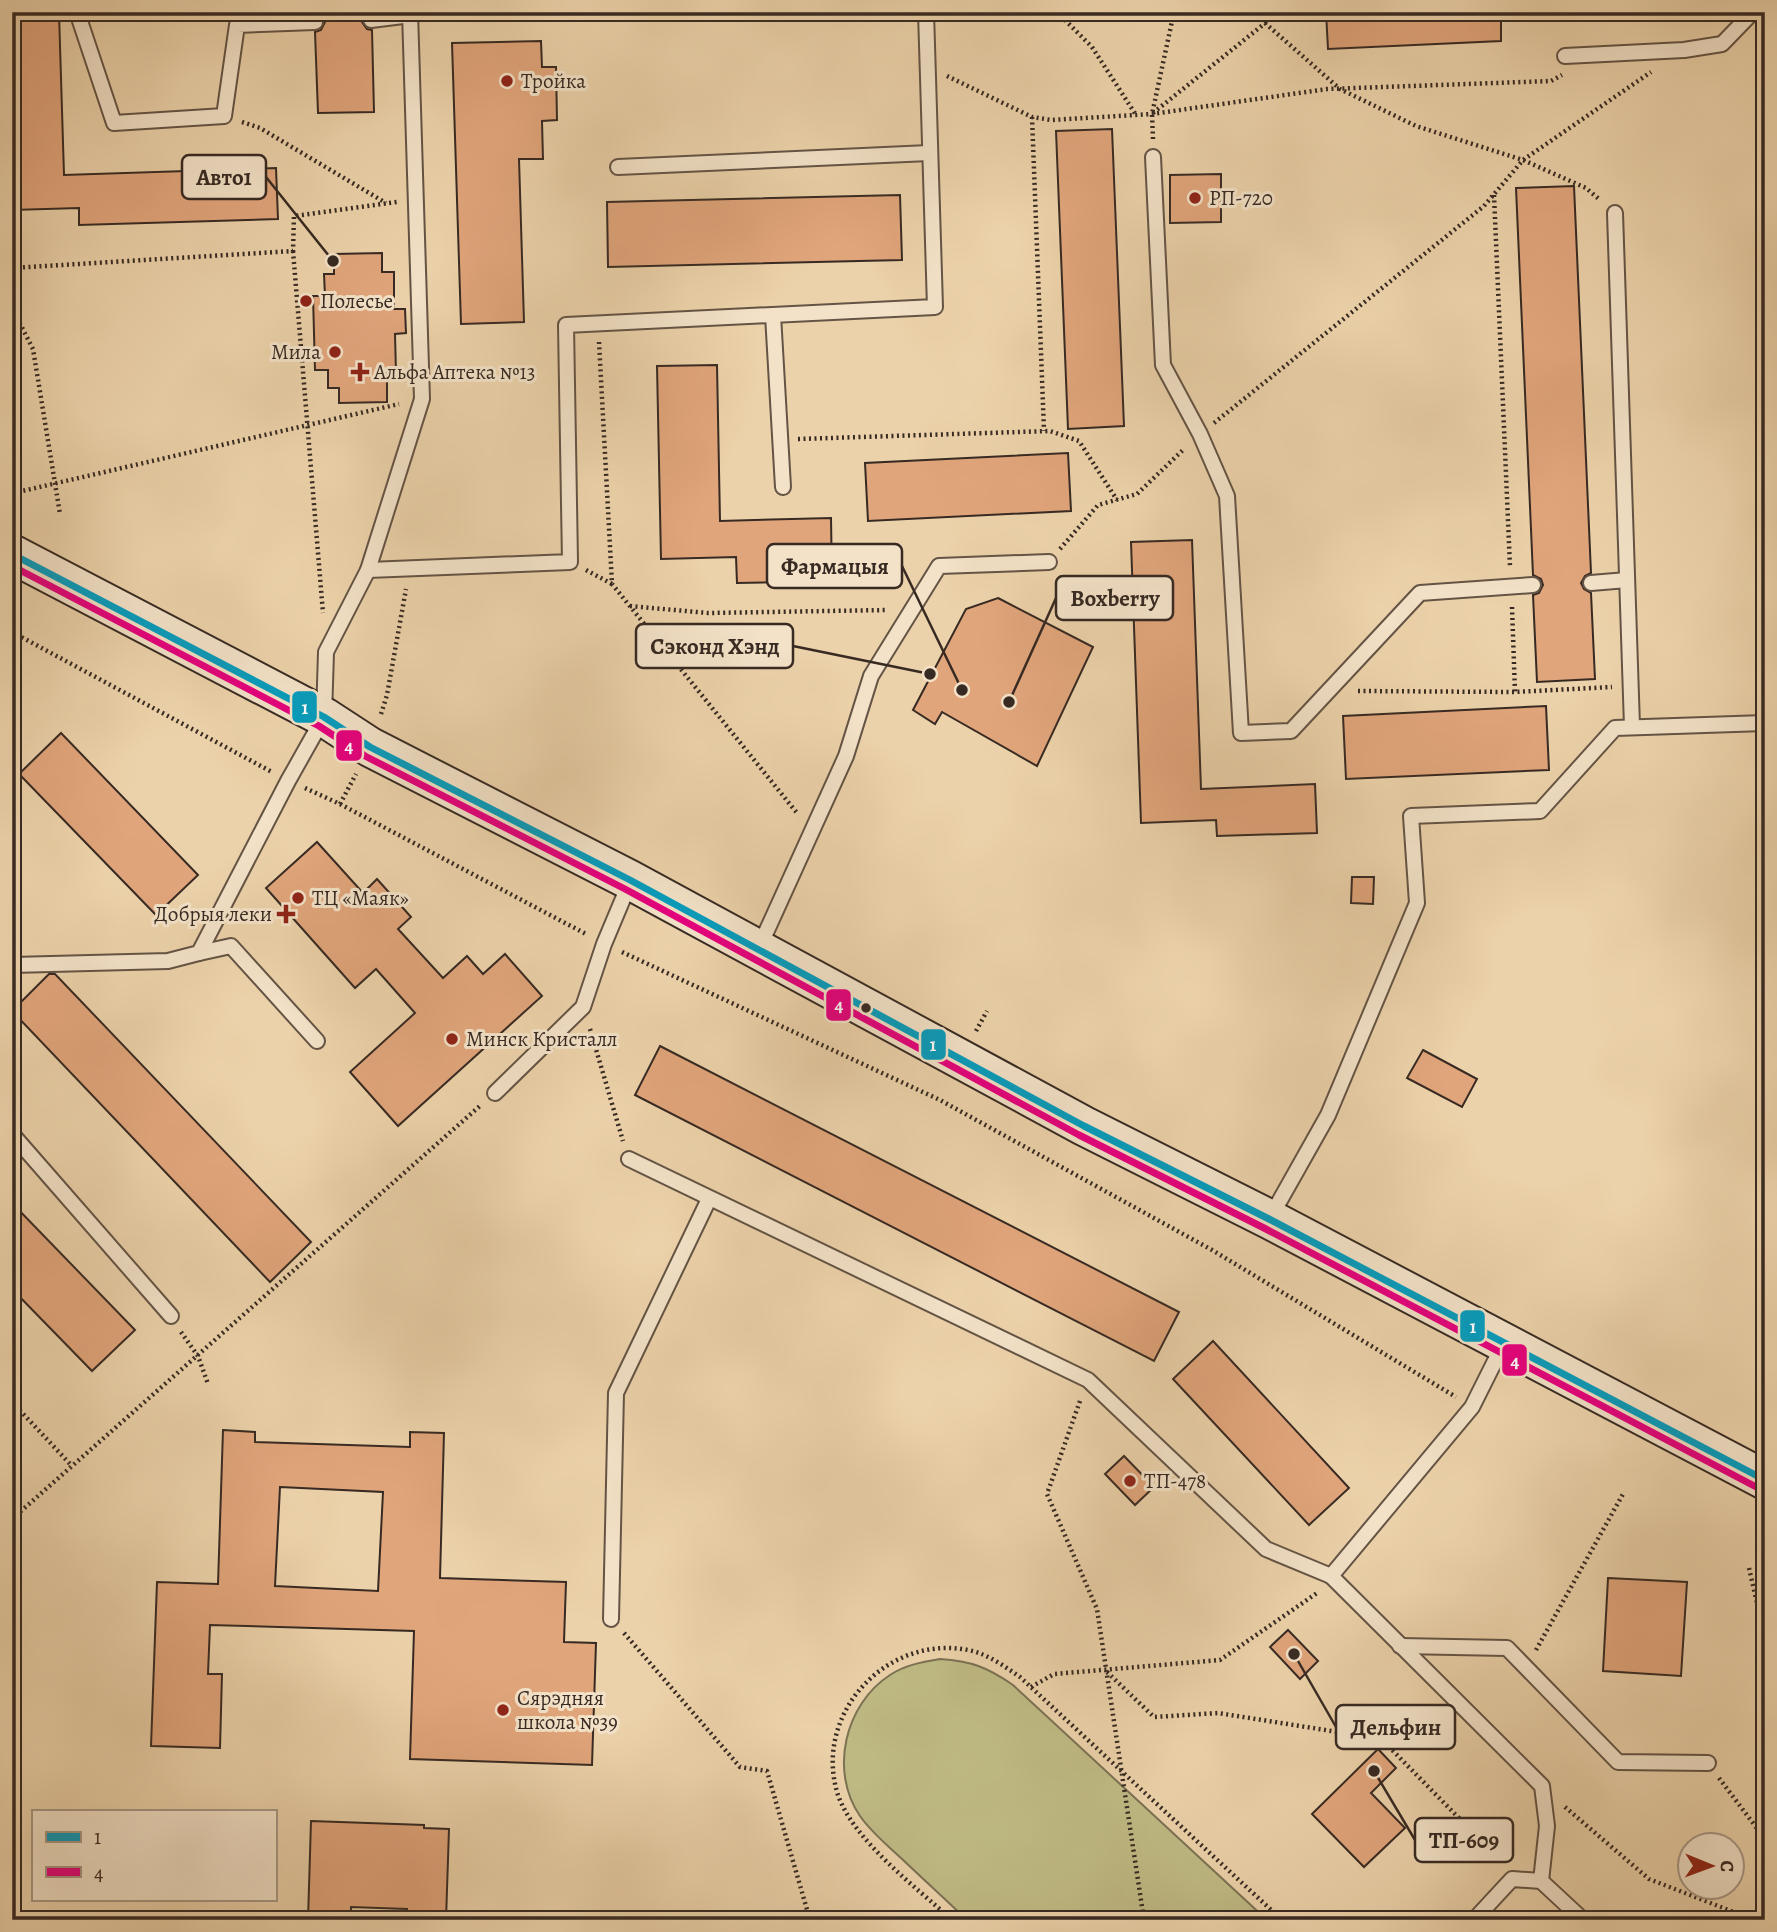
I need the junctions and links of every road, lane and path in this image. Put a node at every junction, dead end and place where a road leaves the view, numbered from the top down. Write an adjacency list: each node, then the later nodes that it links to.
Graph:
1 (77, 12): 18 (lane)
2 (926, 12): 14 (lane)
3 (1057, 12): 17 (path)
4 (1174, 12): 16 (path)
5 (1279, 12): 10 (path)
6 (1753, 12): 11 (lane)
7 (410, 14): 8 (lane); 25 (lane)
8 (372, 20)
9 (315, 22): 18 (lane)
10 (1265, 23): 15 (path); 16 (path)
11 (1684, 50): 12 (lane); 22 (path)
12 (1583, 55): 13 (lane); 15 (path)
13 (1565, 56)
14 (928, 66): 19 (path); 20 (lane)
15 (1340, 89): 16 (path); 22 (path)
16 (1152, 114): 17 (path); 21 (path)
17 (1136, 115): 19 (path)
18 (224, 116): 26 (path)
19 (1032, 117): 35 (path)
20 (929, 153): 23 (lane); 31 (lane)
21 (1153, 157): 36 (lane)
22 (1523, 160): 24 (path); 27 (path)
23 (618, 167)
24 (1494, 194): 36 (path); 52 (path)
25 (416, 202): 26 (path); 33 (lane)
26 (386, 203): 28 (path)
27 (1615, 213): 48 (lane)
28 (293, 251): 29 (path); 34 (path)
29 (12, 268)
30 (12, 308): 38 (path)
31 (773, 315): 32 (lane); 37 (lane)
32 (598, 323): 44 (lane); 50 (path)
33 (422, 400): 34 (path); 47 (lane)
34 (307, 424): 38 (path); 55 (path)
35 (1044, 431): 37 (path); 41 (path)
36 (1200, 434): 41 (path); 57 (lane)
37 (780, 439): 39 (lane)
38 (55, 482): 40 (path); 42 (path)
39 (783, 487)
40 (18, 492)
41 (1117, 500): 45 (path)
42 (60, 514)
43 (12, 554): 60 (main road)
44 (570, 562): 46 (lane); 50 (path)
45 (1049, 562): 54 (lane)
46 (409, 567): 47 (lane); 59 (path)
47 (368, 570): 55 (lane)
48 (1627, 580): 49 (lane); 56 (lane)
49 (1591, 583)
50 (612, 584): 53 (path)
51 (1533, 584): 52 (lane)
52 (1511, 586): 57 (lane); 58 (path)
53 (629, 606): 54 (path); 63 (path)
54 (912, 609): 63 (lane)
55 (326, 652): 60 (lane)
56 (1631, 686): 58 (path); 62 (lane)
57 (1329, 690): 58 (path)
58 (1515, 692)
59 (387, 695)
60 (324, 718): 64 (main road); 67 (lane)
61 (1765, 723): 62 (lane)
62 (1632, 726): 75 (lane)
63 (812, 831): 66 (lane)
64 (630, 880): 65 (lane); 66 (main road)
65 (604, 944): 69 (lane); 82 (path)
66 (758, 951): 75 (main road)
67 (200, 953): 68 (lane); 70 (lane)
68 (12, 965)
69 (583, 1007): 71 (lane); 73 (path)
70 (317, 1041)
71 (495, 1093): 78 (path)
72 (12, 1134): 76 (lane)
73 (629, 1159): 74 (lane)
74 (709, 1199): 79 (lane); 89 (lane)
75 (1269, 1219): 77 (main road)
76 (171, 1316): 78 (path)
77 (1503, 1344): 82 (lane); 84 (main road)
78 (198, 1356): 80 (path); 83 (path)
79 (1088, 1380): 88 (lane); 93 (path)
80 (208, 1384)
81 (12, 1402): 83 (path)
82 (1472, 1407): 88 (lane)
83 (72, 1466): 86 (path)
84 (1765, 1480)
85 (1623, 1494): 92 (path)
86 (12, 1519)
87 (1749, 1568): 90 (path)
88 (1333, 1578): 91 (lane); 93 (path)
89 (611, 1619): 103 (path)
90 (1765, 1638)
91 (1400, 1646): 92 (lane); 99 (lane)
92 (1526, 1668): 97 (lane)
93 (1106, 1671): 94 (path); 96 (path); 98 (path)
94 (1031, 1687): 98 (path); 104 (path)
95 (1350, 1707): 96 (path)
96 (1382, 1739): 101 (path)
97 (1708, 1763): 100 (path)
98 (1120, 1769): 105 (path); 106 (path)
99 (1542, 1786): 102 (lane); 109 (path)
100 (1765, 1839)
101 (1512, 1879): 102 (lane); 107 (lane)
102 (1541, 1881): 108 (lane)
103 (810, 1920)
104 (952, 1920)
105 (1144, 1920)
106 (1282, 1920)
107 (1474, 1920)
108 (1583, 1920)
109 (1754, 1920)

